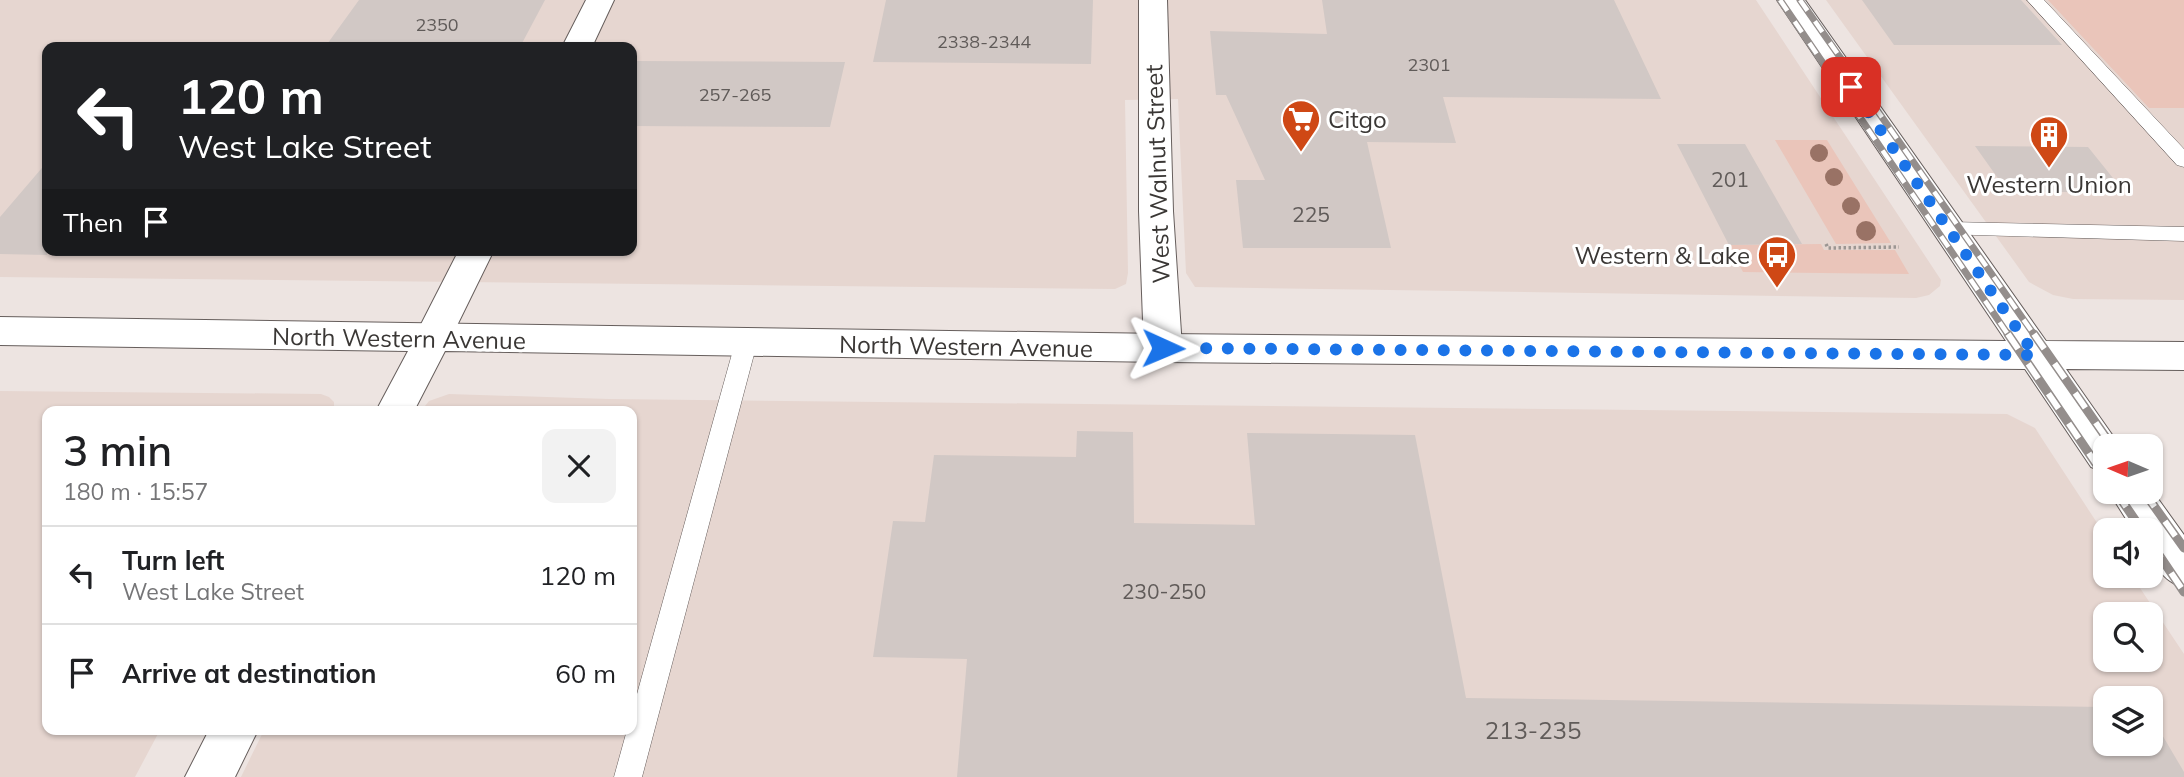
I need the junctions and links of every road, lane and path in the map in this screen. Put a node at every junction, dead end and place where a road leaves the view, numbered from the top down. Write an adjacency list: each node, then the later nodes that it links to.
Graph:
1 (600, 0): 5 (main road)
2 (1153, 0): 15 (main road, West Walnut Street)
3 (1791, 0): 7 (main road)
4 (2035, 0): 6 (lane)
5 (579, 42)
6 (2184, 161)
7 (1949, 229): 8 (lane); 16 (main road)
8 (2184, 234)
9 (1826, 244): 10 (path)
10 (1899, 247)
11 (474, 256): 13 (main road)
12 (0, 331): 13 (main road, North Western Avenue)
13 (433, 338): 14 (main road, North Western Avenue); 18 (main road)
14 (746, 343): 15 (main road, North Western Avenue); 24 (lane)
15 (1163, 348): 16 (main road, North Western Avenue)
16 (2035, 355): 17 (main road, North Western Avenue); 19 (main road)
17 (2184, 356)
18 (399, 406)
19 (2093, 439)
20 (2138, 504): 21 (main road)
21 (2184, 569)
22 (231, 735): 23 (main road)
23 (209, 777)
24 (628, 777)

